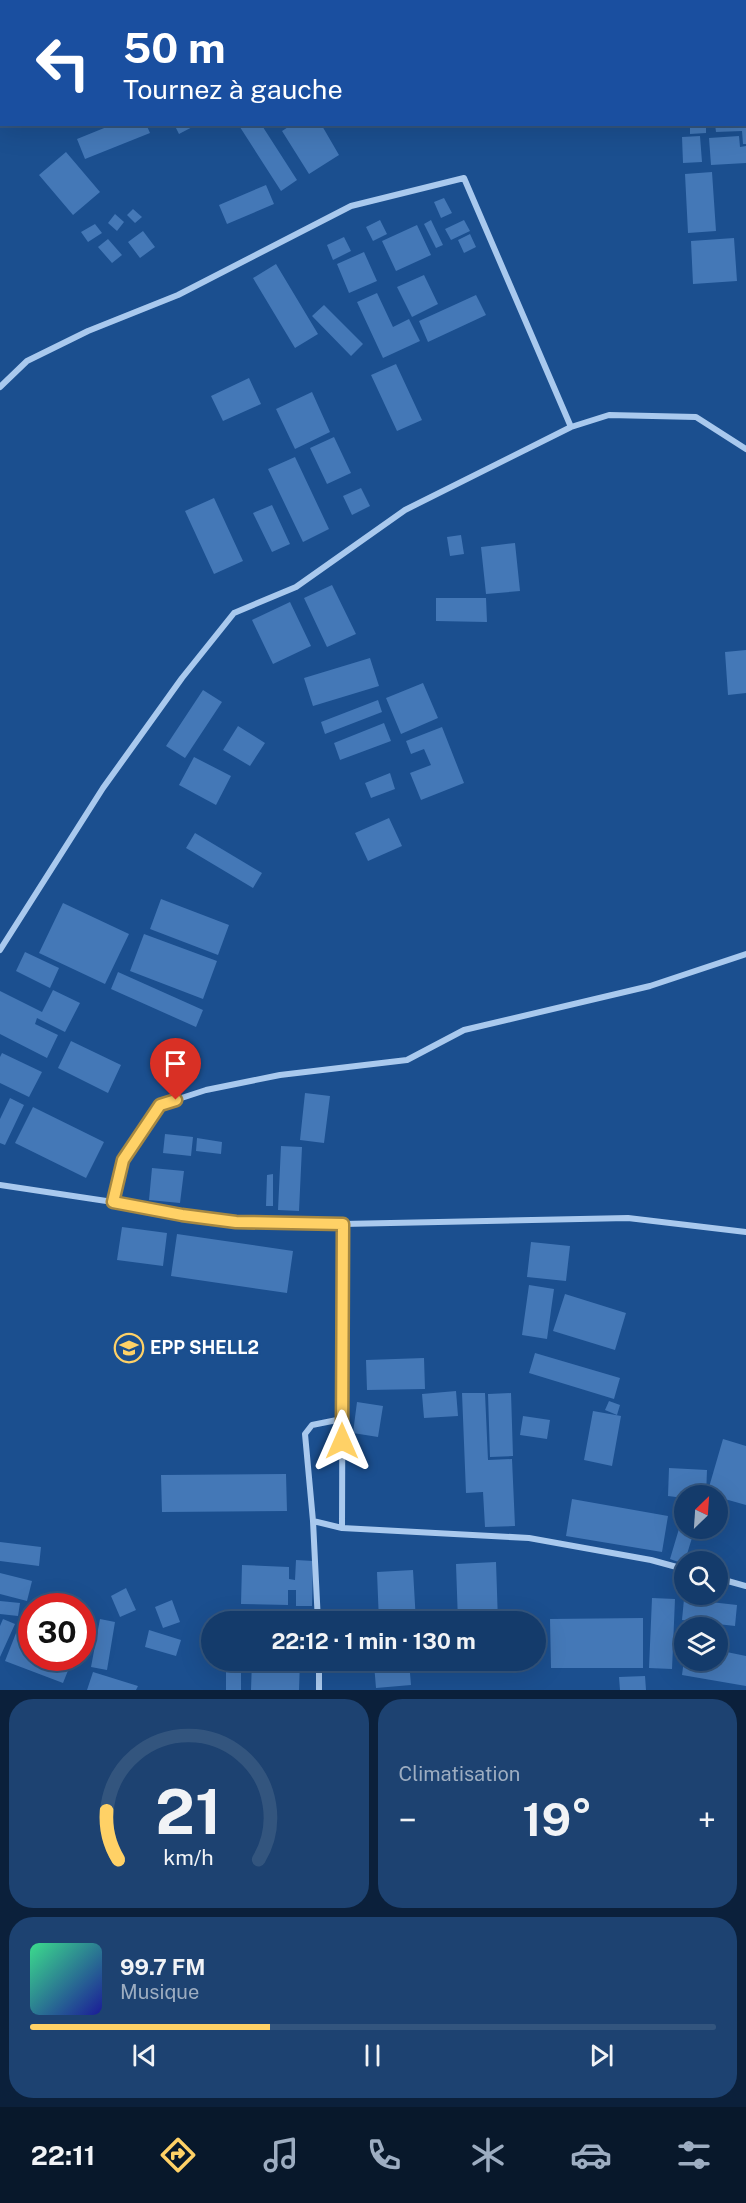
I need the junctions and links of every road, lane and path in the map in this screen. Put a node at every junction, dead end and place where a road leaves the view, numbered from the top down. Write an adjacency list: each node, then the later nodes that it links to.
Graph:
1 (0, 387): 2 (street)
2 (571, 427): 3 (street); 4 (street)
3 (746, 448)
4 (0, 950)
5 (746, 954): 7 (street)
6 (0, 1185): 7 (street)
7 (113, 1202): 8 (street)
8 (343, 1224): 9 (street); 10 (street)
9 (746, 1232)
10 (342, 1419): 11 (street); 12 (street)
11 (313, 1521): 12 (street); 16 (street)
12 (342, 1528): 13 (street)
13 (674, 1566)
14 (728, 1581): 15 (street)
15 (746, 1586)
16 (317, 1611)
17 (319, 1671): 18 (street)
18 (319, 1690)

